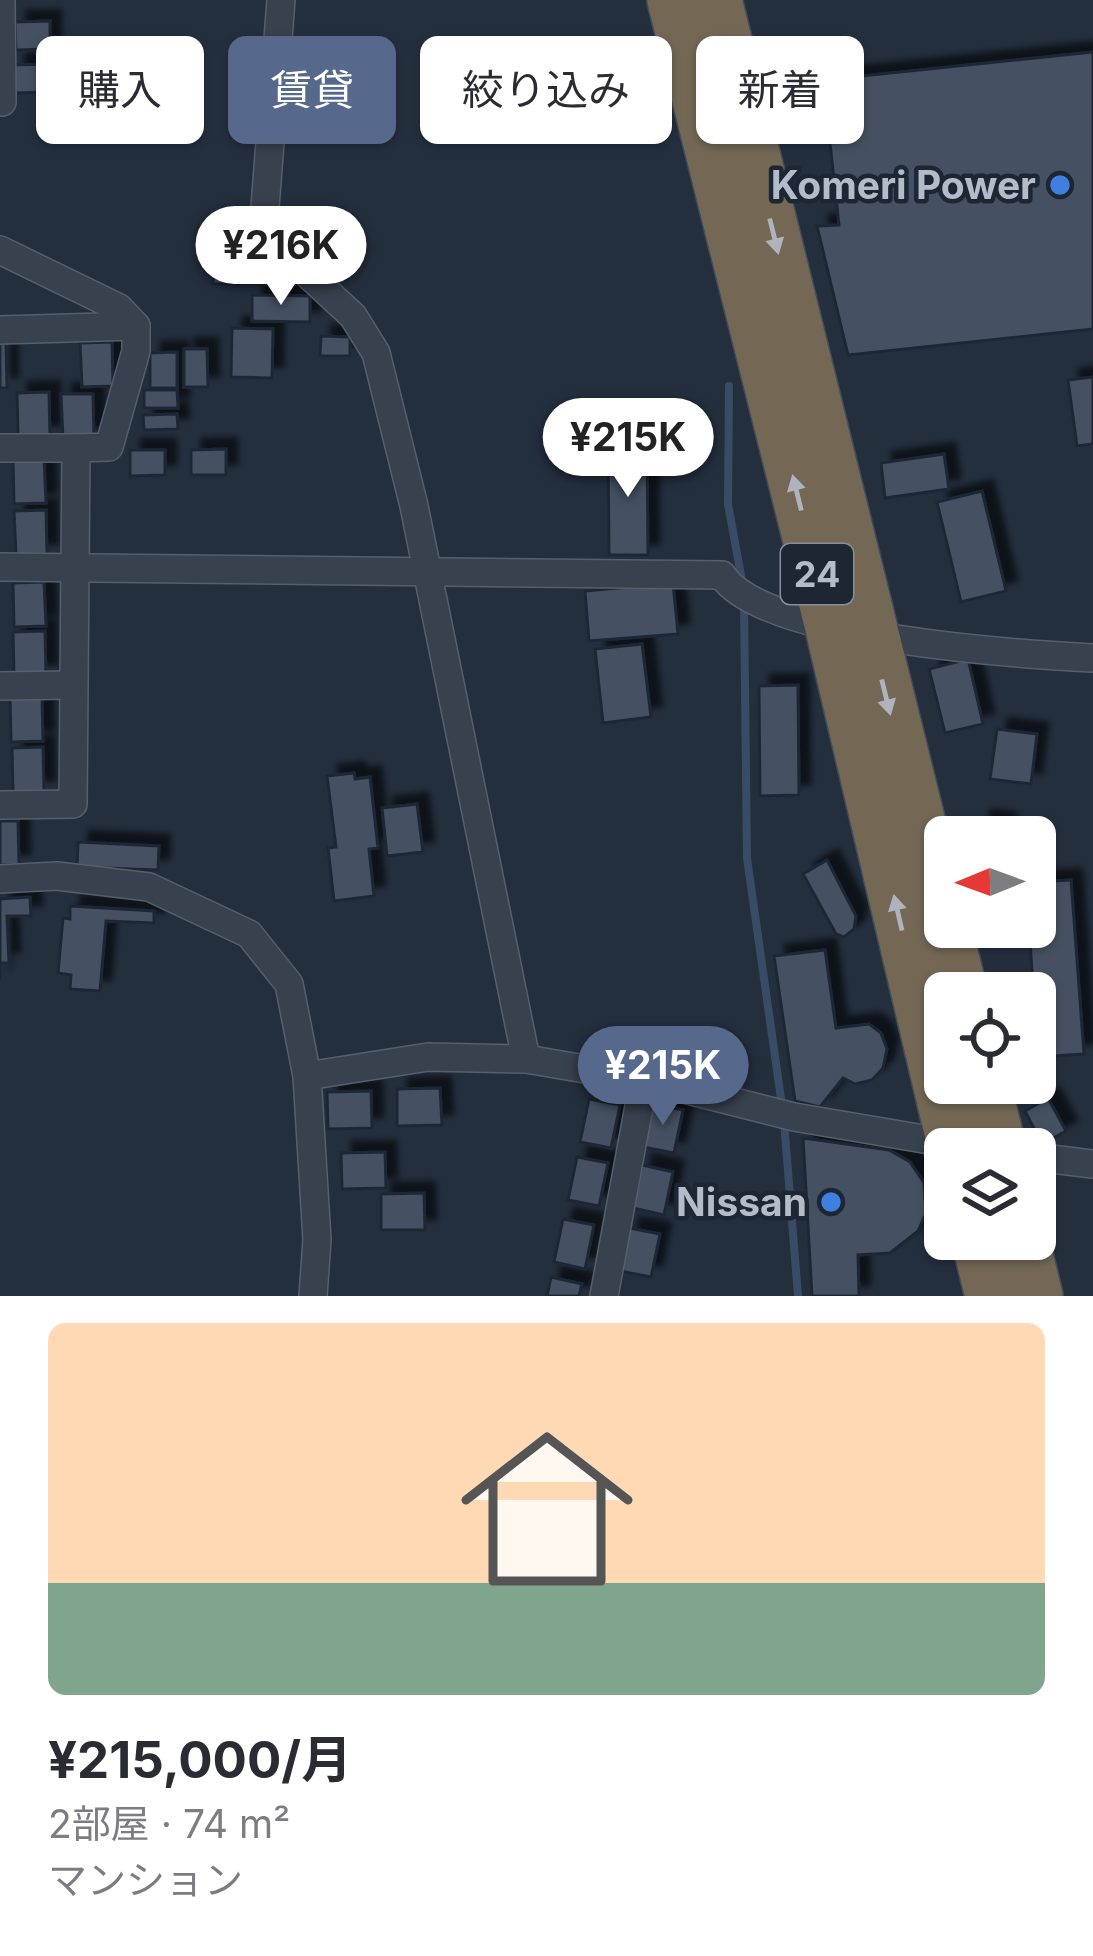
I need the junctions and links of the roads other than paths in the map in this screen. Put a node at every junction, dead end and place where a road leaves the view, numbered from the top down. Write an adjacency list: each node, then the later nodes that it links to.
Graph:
1 (1, 0): 5 (street)
2 (280, 0): 13 (street)
3 (673, 0): 14 (highway, 24, one-way to 3)
4 (716, 0): 14 (highway, 24, one-way to 14)
5 (2, 103)
6 (0, 250): 7 (street)
7 (136, 326): 8 (street); 10 (street)
8 (0, 330)
9 (0, 448): 10 (street)
10 (76, 448): 11 (street)
11 (74, 566): 12 (street); 13 (street); 16 (street)
12 (0, 567)
13 (424, 573): 14 (street); 21 (street)
14 (850, 629): 15 (street); 20 (highway, 24, one-way to 20); 24 (highway, 24, one-way to 14)
15 (1093, 658)
16 (71, 685): 17 (street); 18 (street)
17 (0, 686)
18 (0, 805)
19 (0, 879): 22 (street)
20 (956, 972)
21 (526, 1059): 22 (street); 23 (street)
22 (308, 1076): 30 (street)
23 (644, 1078): 25 (street); 31 (street)
24 (967, 1128)
25 (924, 1139)
26 (1056, 1160): 27 (street)
27 (1093, 1164)
28 (982, 1260): 32 (highway)
29 (1028, 1260): 33 (highway)
30 (313, 1296)
31 (604, 1296)
32 (991, 1296)
33 (1037, 1296)

